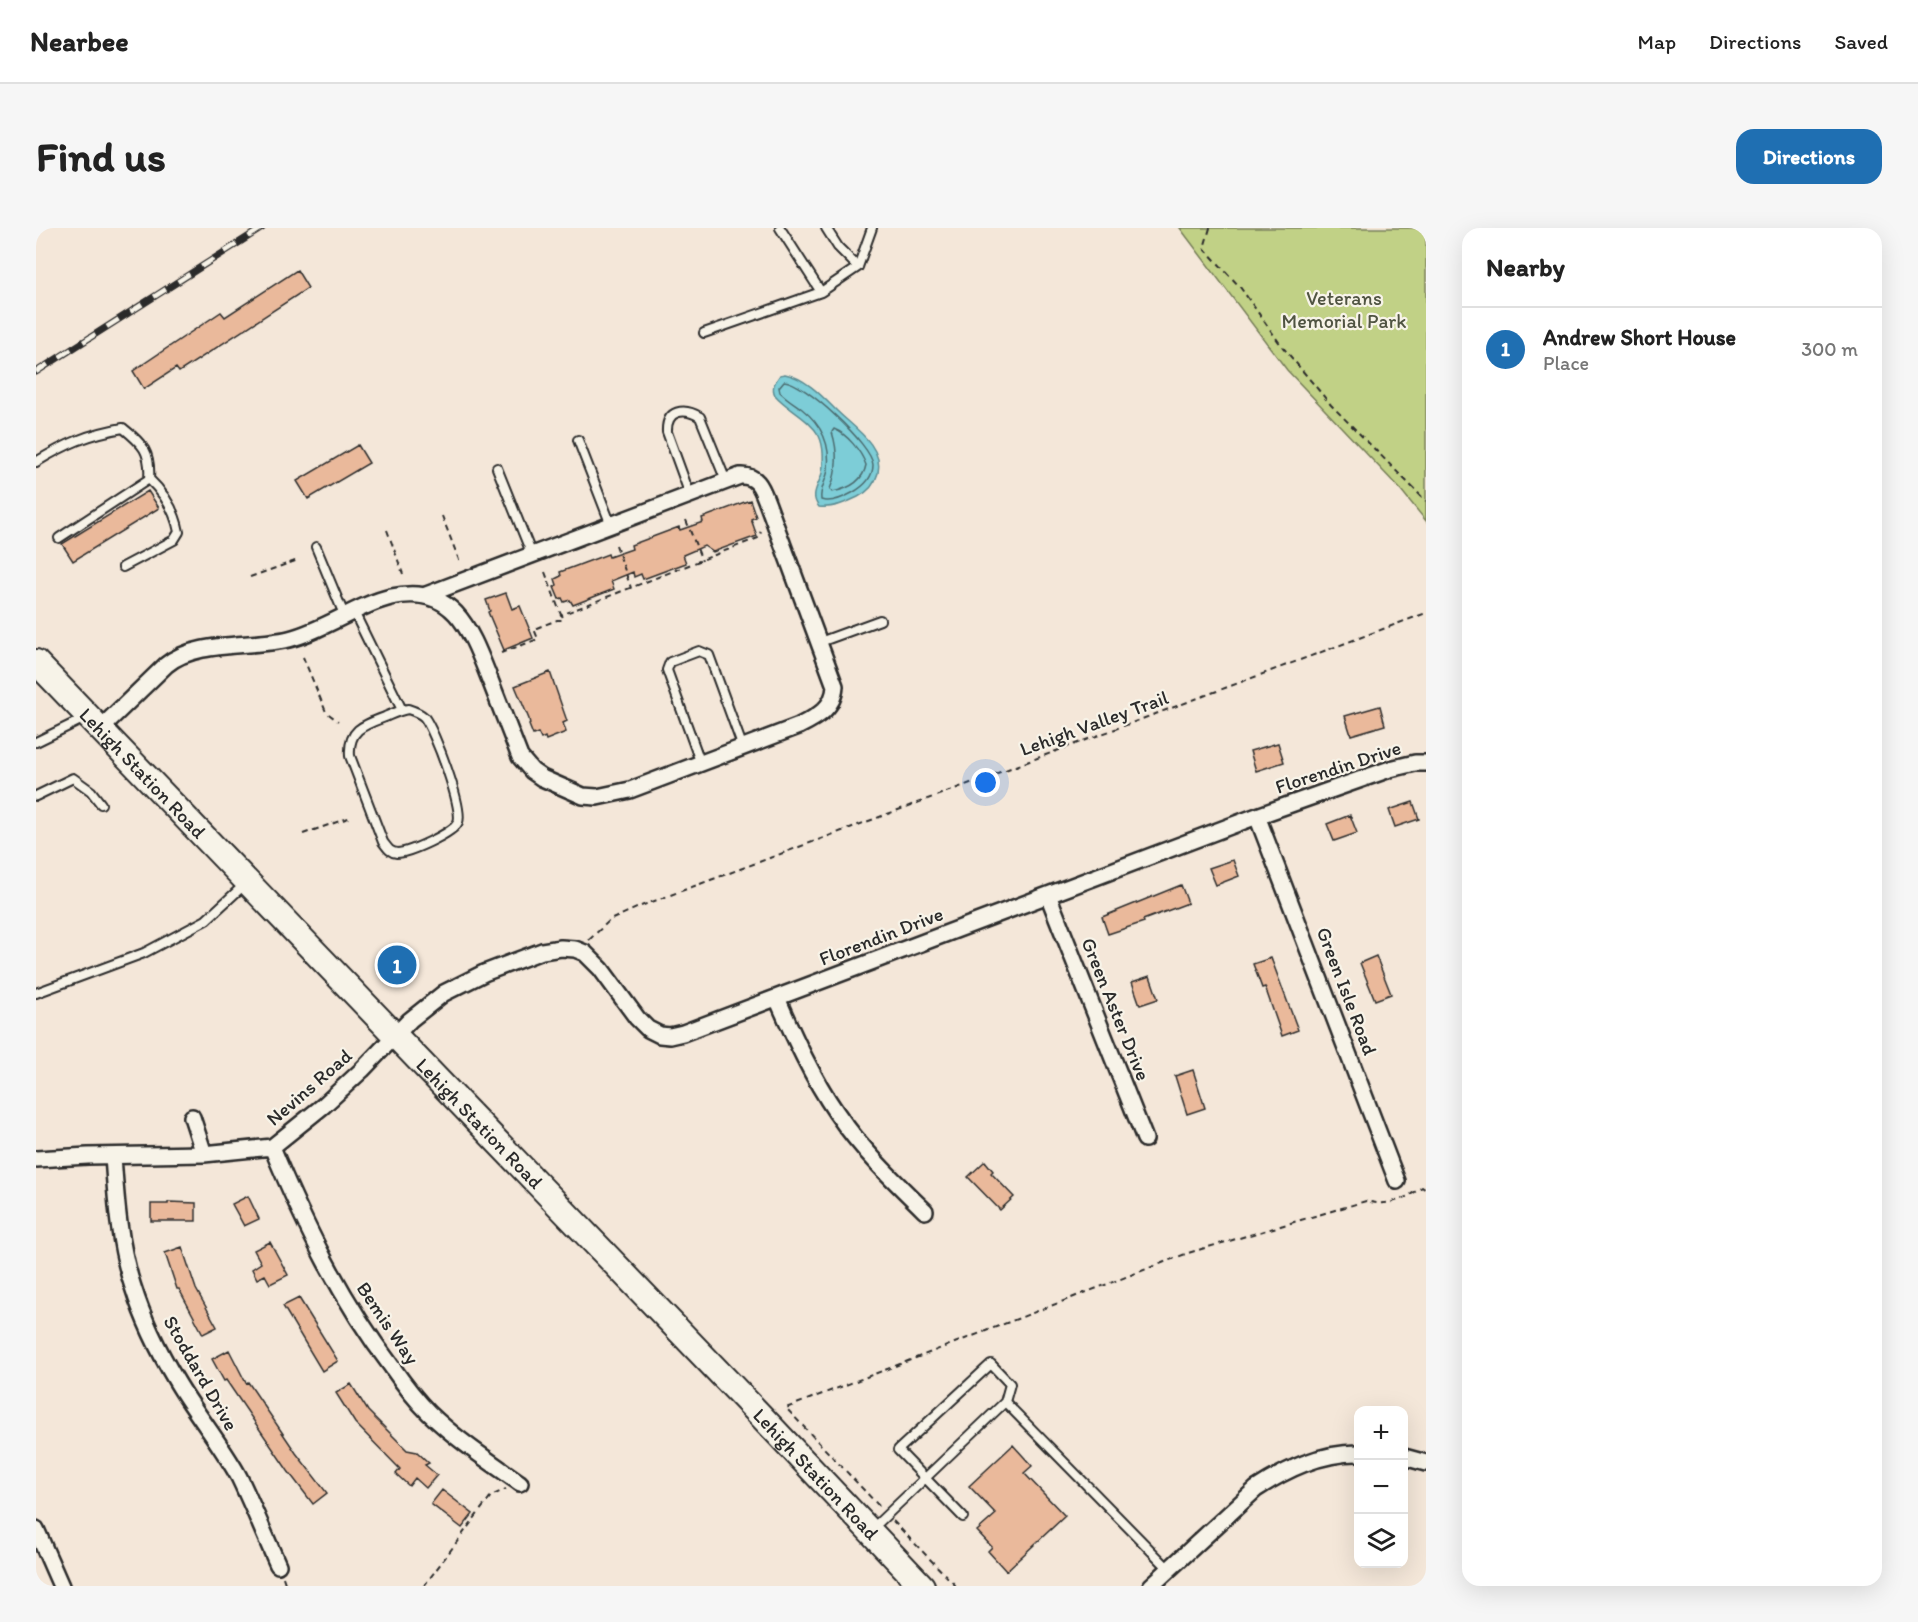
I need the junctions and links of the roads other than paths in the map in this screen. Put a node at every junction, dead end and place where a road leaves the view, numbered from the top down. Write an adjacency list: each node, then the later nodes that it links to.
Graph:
1 (780, 228): 5 (lane)
2 (826, 228): 4 (lane)
3 (872, 228): 4 (lane)
4 (858, 267): 5 (lane)
5 (821, 292): 6 (lane)
6 (704, 333)
7 (578, 440): 13 (lane)
8 (36, 462): 10 (lane)
9 (497, 468): 16 (lane)
10 (149, 479): 14 (lane); 17 (lane)
11 (726, 481): 12 (street); 12 (lane); 21 (street)
12 (690, 495): 13 (street)
13 (611, 525): 16 (street)
14 (59, 538)
15 (316, 547): 19 (lane)
16 (532, 555): 18 (street)
17 (123, 567)
18 (426, 595): 19 (street); 28 (street)
19 (350, 614): 23 (lane); 24 (street)
20 (880, 620): 21 (lane)
21 (820, 642): 26 (street)
22 (36, 662): 24 (main road, Lehigh Station Road)
23 (402, 710): 23 (lane)
24 (95, 722): 25 (lane); 32 (main road, Lehigh Station Road)
25 (36, 742)
26 (743, 748): 28 (street); 28 (lane)
27 (1426, 763): 31 (street, Florendin Drive)
28 (702, 764)
29 (36, 796): 30 (lane)
30 (101, 804)
31 (1257, 816): 33 (street, Florendin Drive); 43 (street, Green Isle Road)
32 (248, 882): 34 (lane); 36 (main road, Lehigh Station Road)
33 (1048, 895): 35 (street, Florendin Drive); 38 (street, Green Aster Drive)
34 (36, 993)
35 (777, 998): 36 (street, Florendin Drive); 44 (street)
36 (395, 1036): 39 (street, Nevins Road); 52 (main road, Lehigh Station Road)
37 (192, 1117): 40 (street)
38 (1144, 1139)
39 (272, 1146): 40 (street, Nevins Road); 50 (street, Bemis Way)
40 (204, 1154): 41 (street, Nevins Road)
41 (113, 1156): 42 (street, Nevins Road); 54 (street, Stoddard Drive)
42 (36, 1159)
43 (1397, 1181)
44 (926, 1211)
45 (1005, 1402): 49 (lane); 49 (lane); 55 (lane)
46 (1354, 1453): 55 (street)
47 (1408, 1458): 48 (street)
48 (1426, 1463)
49 (925, 1478): 51 (lane); 52 (lane)
50 (520, 1483)
51 (963, 1518)
52 (878, 1522): 57 (main road, Lehigh Station Road)
53 (36, 1529): 56 (street)
54 (278, 1565)
55 (1168, 1569): 58 (street)
56 (61, 1586)
57 (922, 1586)
58 (1150, 1586)

